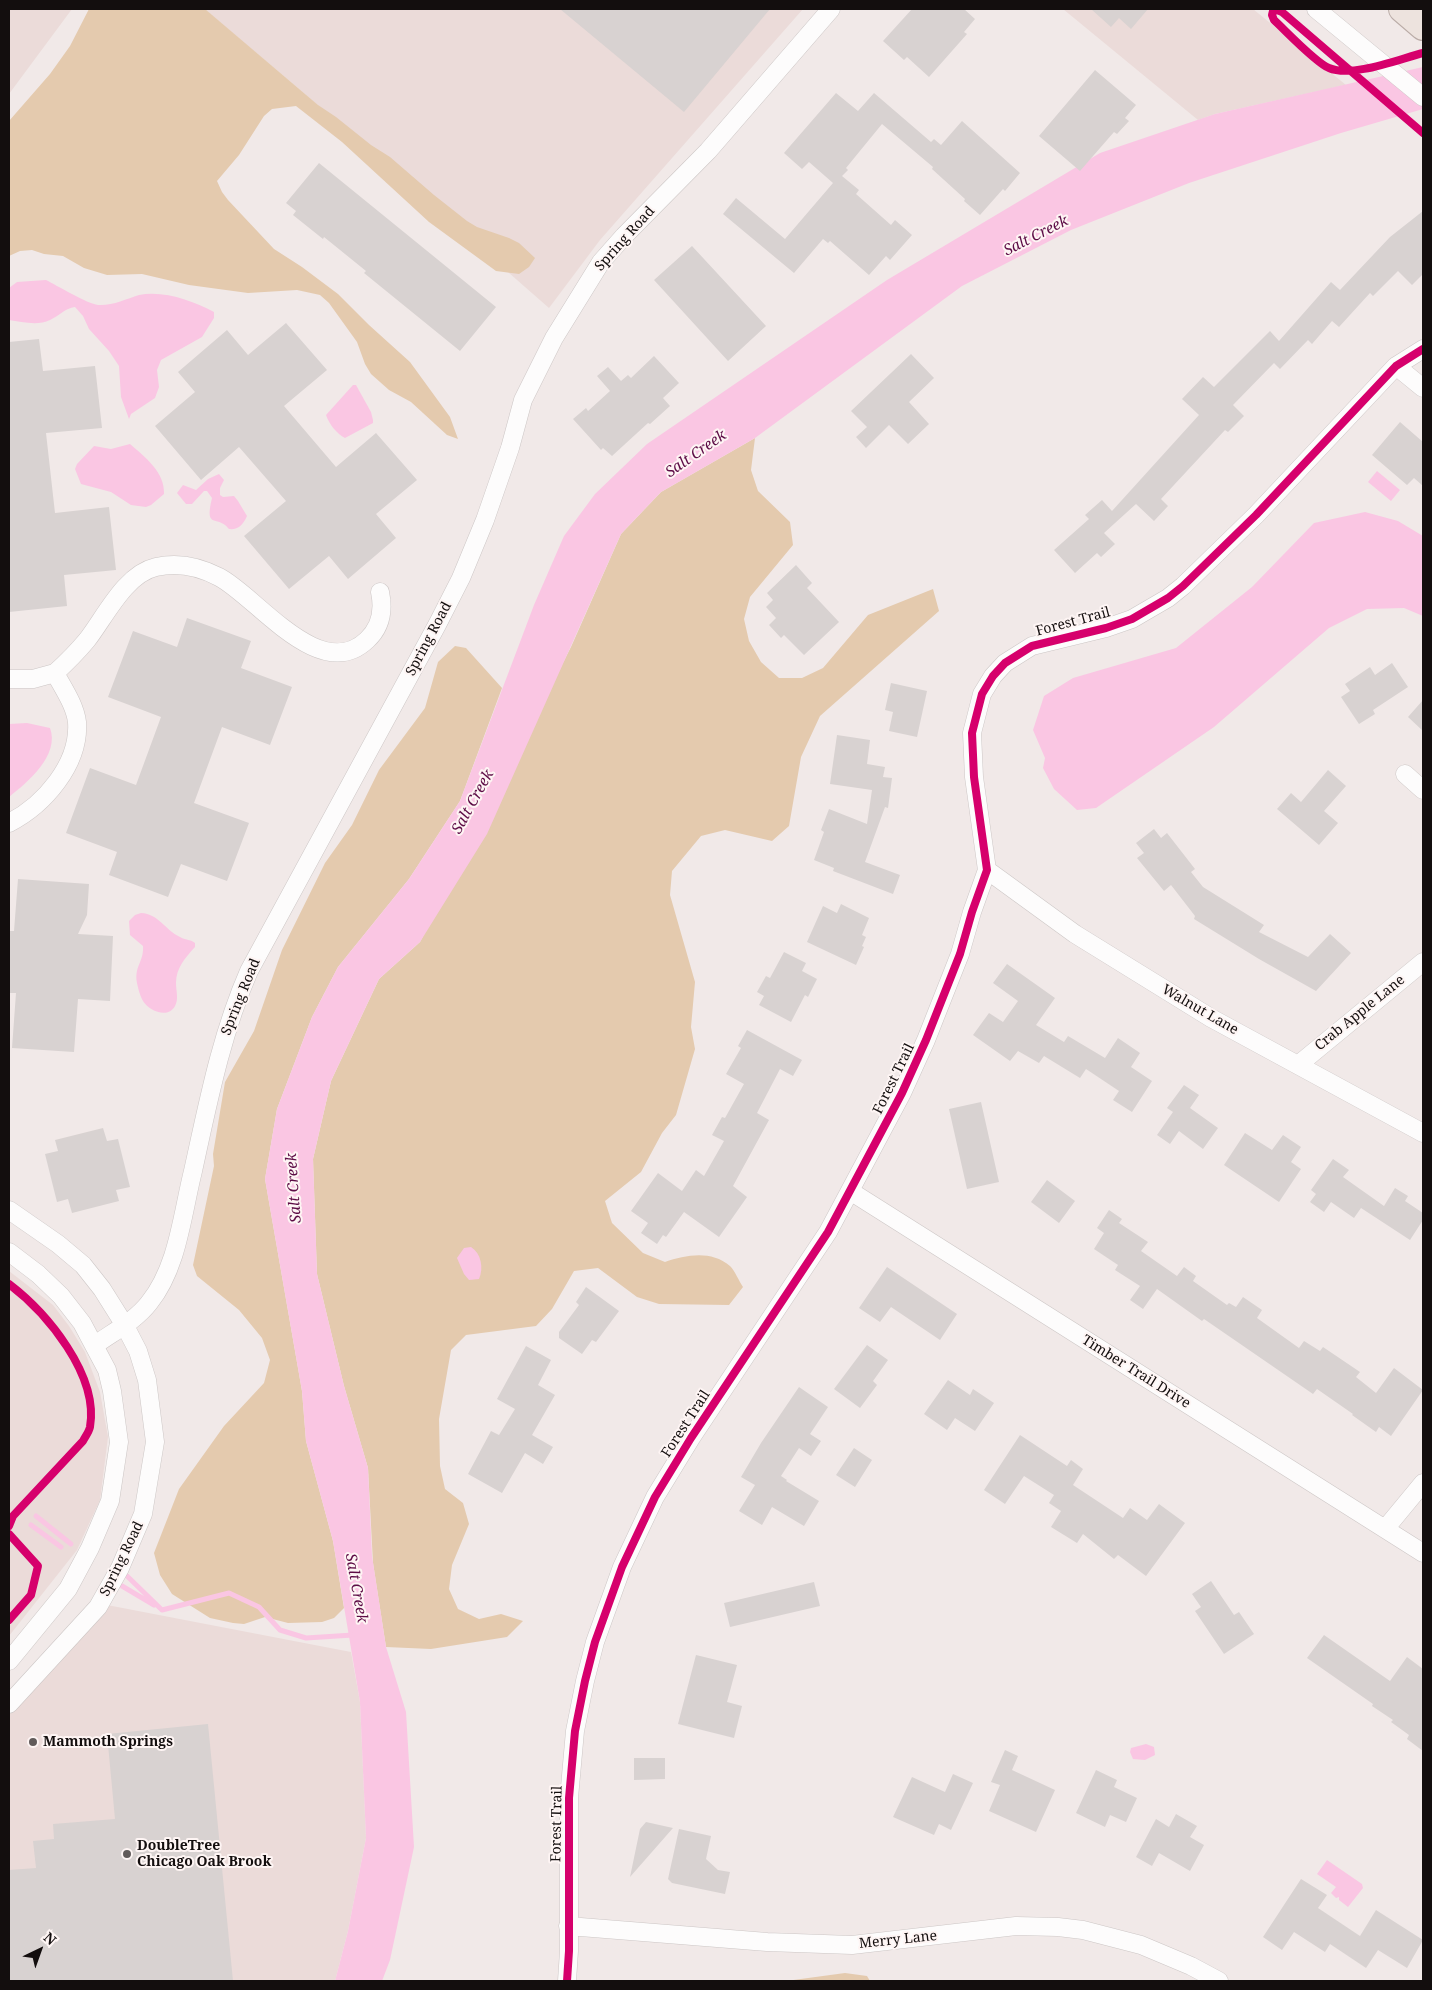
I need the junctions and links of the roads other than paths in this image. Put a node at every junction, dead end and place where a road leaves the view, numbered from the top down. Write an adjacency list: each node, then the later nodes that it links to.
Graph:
1 (831, 9): 20 (street, Spring Road)
2 (1316, 9): 3 (street)
3 (1423, 97)
4 (1423, 348): 5 (street, Forest Trail)
5 (1396, 366): 6 (street); 13 (street, Forest Trail)
6 (1423, 388)
7 (380, 592): 8 (street)
8 (55, 673): 9 (street); 12 (street)
9 (9, 679)
10 (1405, 774): 11 (street)
11 (1423, 790)
12 (9, 824)
13 (987, 870): 15 (street, Walnut Lane); 17 (street, Forest Trail)
14 (1423, 962): 15 (street, Crab Apple Lane)
15 (1298, 1065): 16 (street, Walnut Lane)
16 (1423, 1133)
17 (850, 1192): 23 (street, Timber Trail Drive); 27 (street, Forest Trail)
18 (9, 1210): 20 (street)
19 (9, 1252): 21 (street)
20 (124, 1324): 21 (street, Spring Road); 26 (street, Spring Road)
21 (95, 1345): 25 (street)
22 (1423, 1483): 23 (street)
23 (1385, 1529): 24 (street, Timber Trail Drive)
24 (1423, 1553)
25 (9, 1661)
26 (9, 1704)
27 (568, 1926): 28 (street, Forest Trail); 29 (street, Merry Lane)
28 (567, 1981)
29 (1219, 1981)

